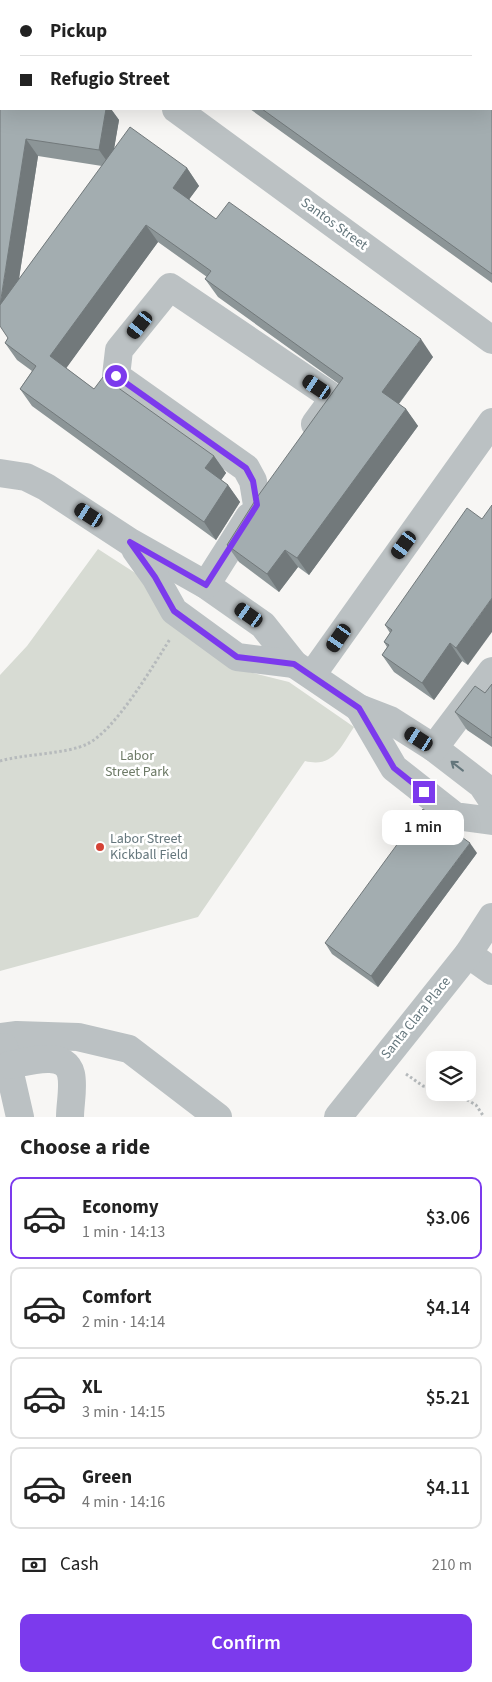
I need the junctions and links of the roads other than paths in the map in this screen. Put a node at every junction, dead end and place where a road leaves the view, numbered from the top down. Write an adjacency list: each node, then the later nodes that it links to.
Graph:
1 (185, 111): 2 (street, Santos Street)
2 (492, 340)
3 (492, 422): 10 (street)
4 (301, 444): 7 (street)
5 (0, 473): 8 (street)
6 (279, 475): 7 (street)
7 (257, 505): 9 (street)
8 (130, 542): 9 (street); 10 (street)
9 (206, 585): 10 (street)
10 (303, 670): 12 (street)
11 (492, 671): 13 (street)
12 (359, 708): 13 (street); 15 (street)
13 (434, 748): 14 (street, one-way to 13)
14 (492, 800)
15 (492, 821)
16 (492, 917): 17 (street, Santa Clara Place)
17 (468, 954): 18 (street); 23 (street, Santa Clara Place)
18 (492, 971)
19 (1, 1036): 20 (street); 22 (street)
20 (11, 1090): 21 (street)
21 (70, 1117)
22 (218, 1117)
23 (338, 1117)

